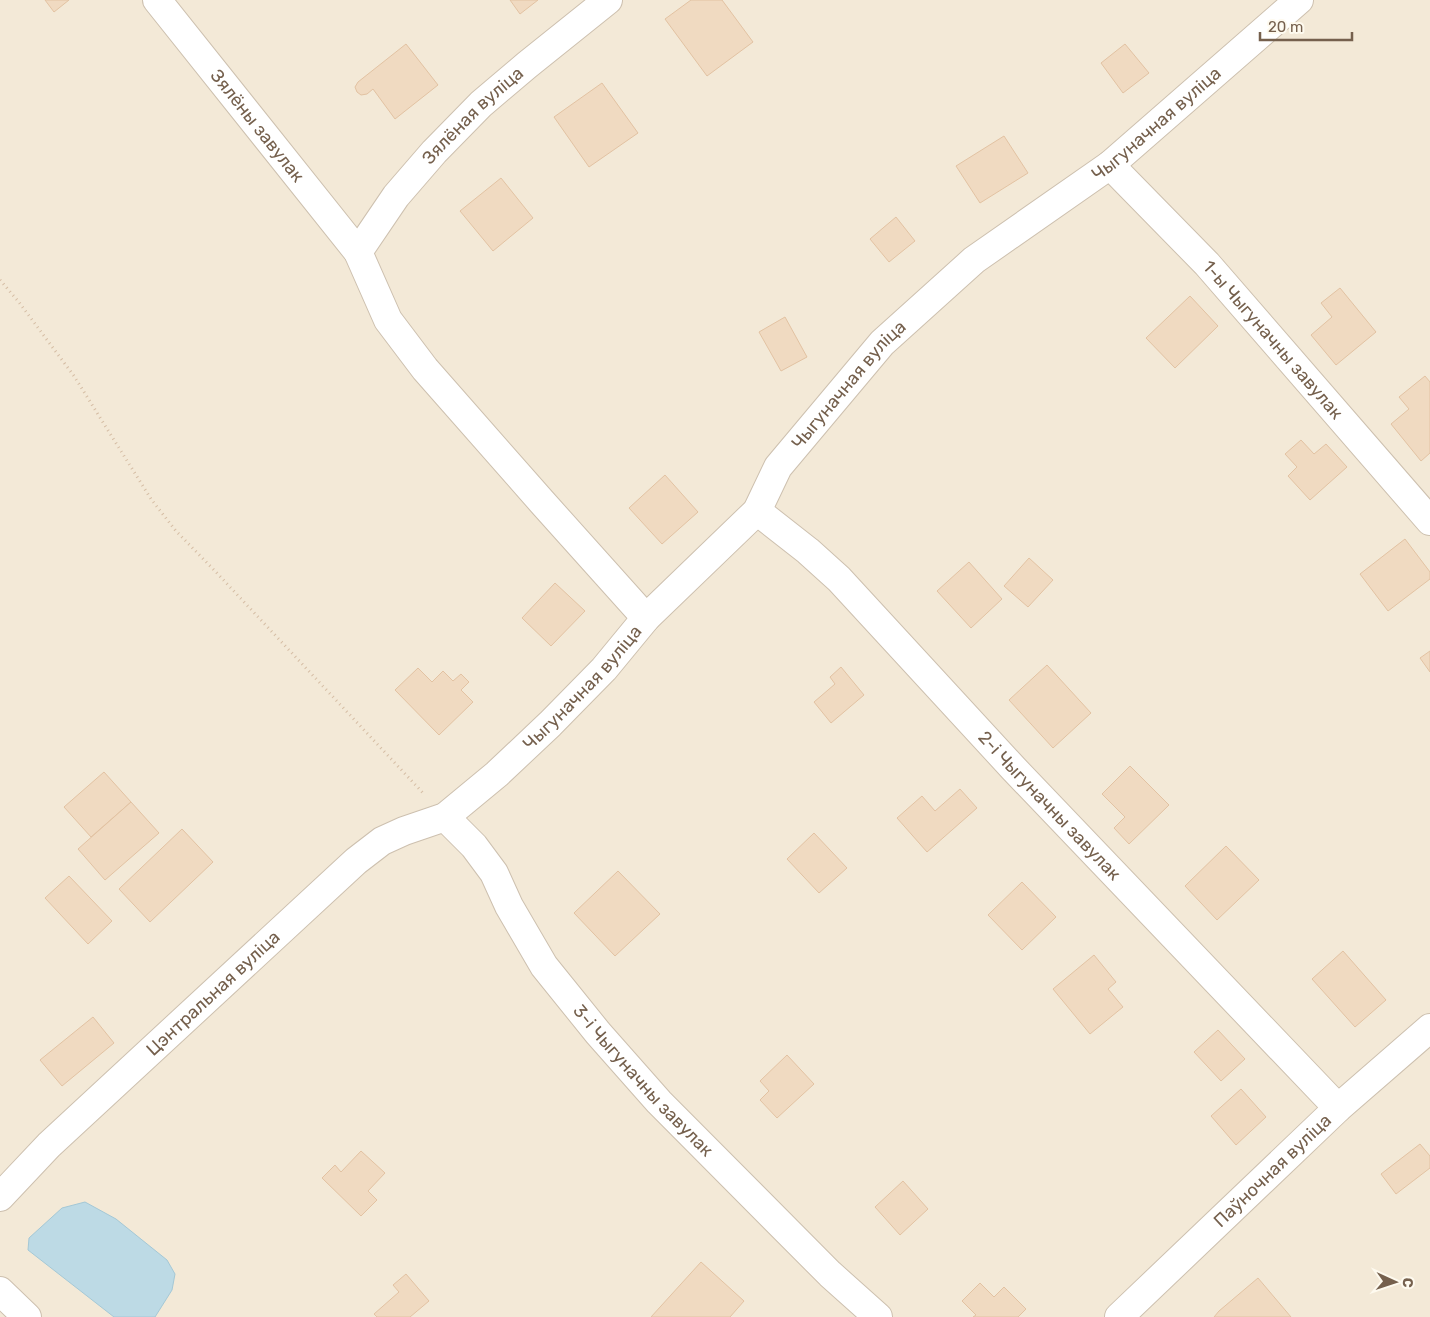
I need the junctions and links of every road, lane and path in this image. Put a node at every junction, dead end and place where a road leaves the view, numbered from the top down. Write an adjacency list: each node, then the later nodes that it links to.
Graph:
1 (157, 0): 5 (street, Зялёны завулак)
2 (608, 0): 5 (street, Зялёная вуліца)
3 (1299, 0): 4 (street, Чыгуначная вуліца)
4 (1110, 164): 7 (street, Чыгуначная вуліца); 8 (street, 1-ы Чыгуначны завулак)
5 (358, 252): 9 (street, Зялёны завулак)
6 (0, 280): 10 (path)
7 (757, 511): 9 (street, Чыгуначная вуліца); 12 (street, 2-і Чыгуначны завулак)
8 (1430, 520)
9 (646, 618): 10 (street, Чыгуначная вуліца)
10 (445, 816): 13 (street, Цэнтральная вуліца); 16 (street, 3-і Чыгуначны завулак)
11 (1430, 1028): 12 (street, Паўночная вуліца)
12 (1338, 1108): 17 (street, Паўночная вуліца)
13 (0, 1197)
14 (0, 1291): 15 (street)
15 (27, 1317)
16 (878, 1317)
17 (1119, 1317)

